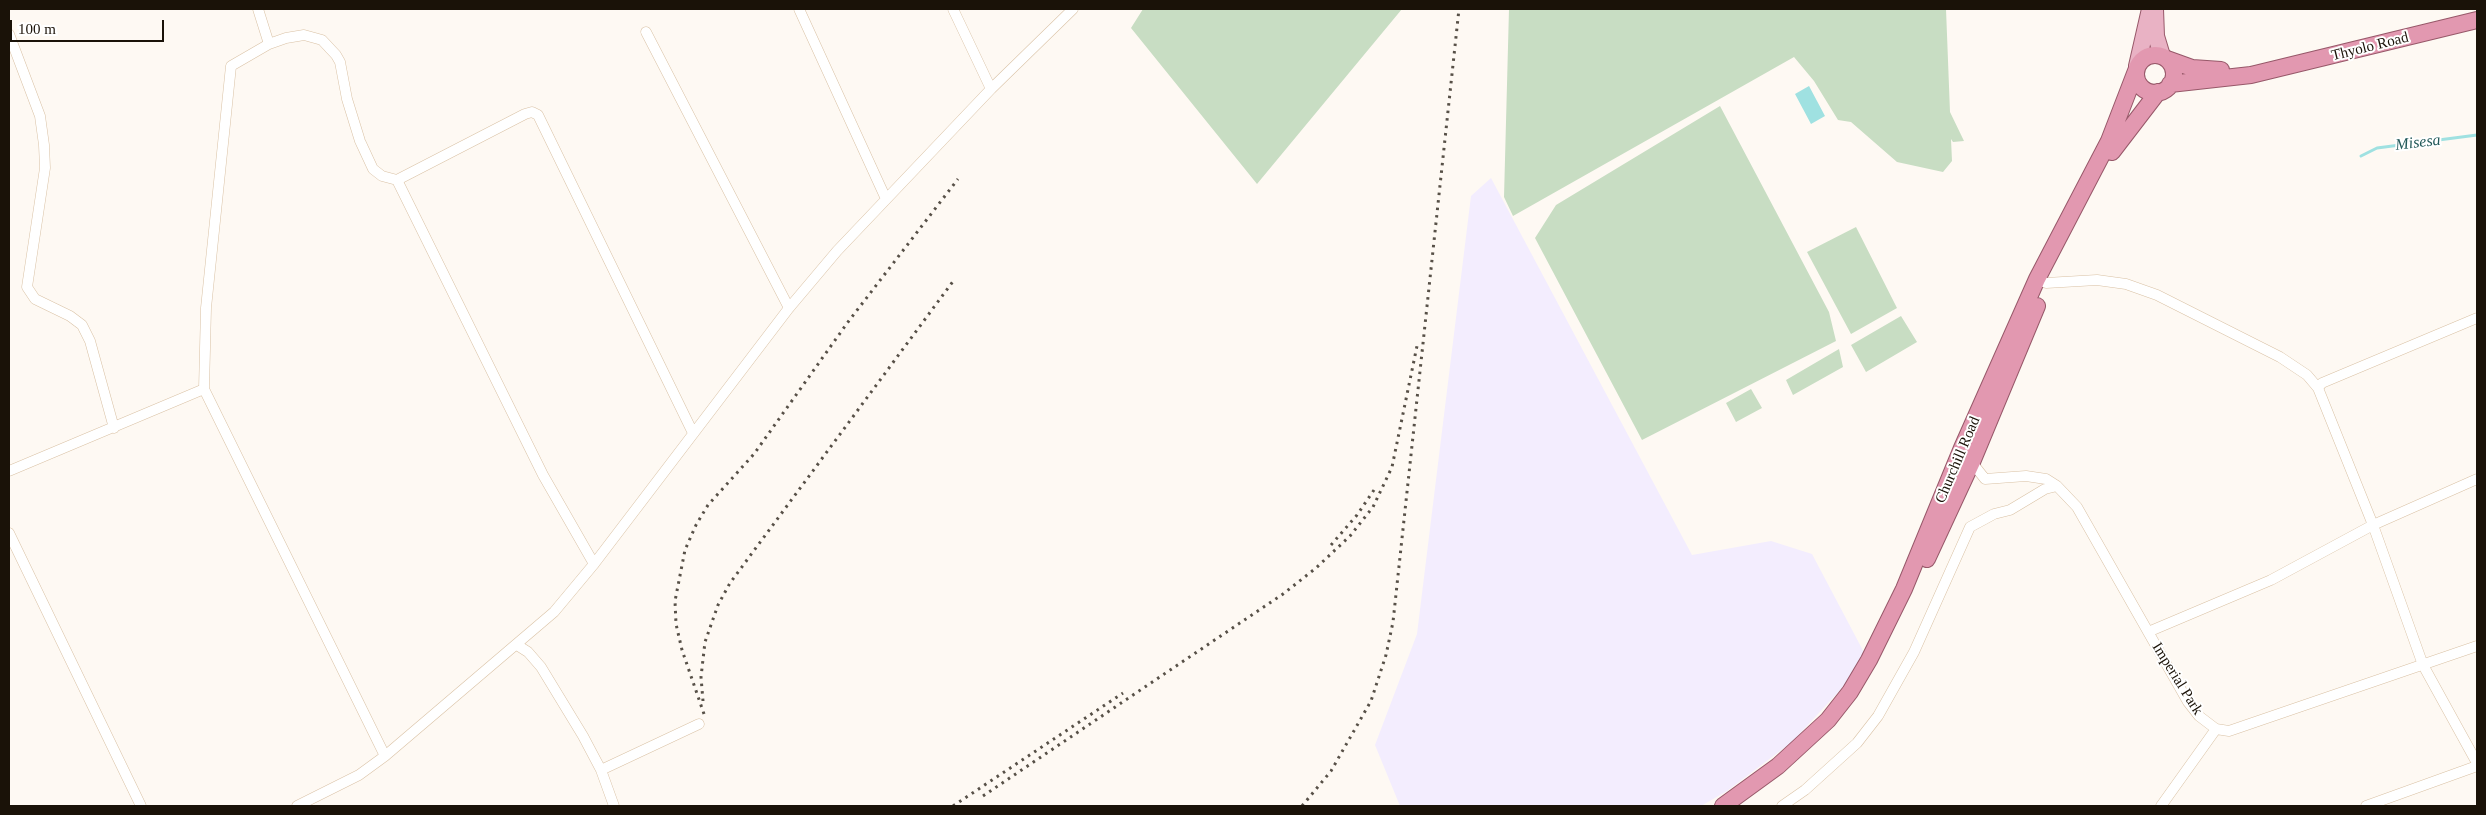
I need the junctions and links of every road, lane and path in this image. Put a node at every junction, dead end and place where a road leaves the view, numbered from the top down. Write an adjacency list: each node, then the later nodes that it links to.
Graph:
1 (258, 9): 10 (street)
2 (799, 9): 17 (street)
3 (953, 9): 15 (street)
4 (1073, 9): 15 (street)
5 (2150, 9): 12 (main road)
6 (2155, 9): 11 (main road)
7 (2477, 20): 13 (highway, Thyolo Road)
8 (646, 32): 19 (street)
9 (9, 34): 23 (street)
10 (269, 44): 16 (street); 22 (street)
11 (2164, 58): 12 (highway); 13 (highway, Thyolo Road); 14 (highway)
12 (2137, 68): 14 (highway); 18 (highway, Churchill Road)
13 (2263, 72): 14 (highway, Thyolo Road)
14 (2164, 88): 18 (highway, Churchill Road)
15 (991, 89): 17 (street)
16 (396, 180): 24 (street); 32 (street)
17 (886, 199): 19 (street)
18 (2041, 281): 21 (street); 25 (highway, Churchill Road); 26 (highway, Churchill Road)
19 (789, 308): 24 (street)
20 (2477, 318): 21 (street)
21 (2318, 388): 30 (street)
22 (204, 389): 23 (street); 39 (street)
23 (114, 428): 27 (street)
24 (693, 433): 32 (street)
25 (1962, 448): 26 (street, Imperial Park); 45 (highway, Churchill Road)
26 (1972, 462): 29 (street, Imperial Park); 46 (highway, Churchill Road)
27 (9, 471)
28 (2477, 479): 30 (street)
29 (2057, 486): 33 (street, Imperial Park); 47 (street)
30 (2373, 525): 33 (street); 36 (street)
31 (9, 533): 42 (street)
32 (594, 564): 34 (street)
33 (2148, 632): 38 (street, Imperial Park)
34 (517, 644): 39 (street); 41 (street)
35 (2477, 646): 36 (street, Imperial Park)
36 (2423, 665): 38 (street, Imperial Park); 40 (street)
37 (700, 724): 41 (street)
38 (2216, 729): 48 (street)
39 (385, 756): 43 (street)
40 (2477, 765): 49 (street)
41 (601, 770): 44 (street)
42 (141, 806)
43 (297, 806)
44 (614, 806)
45 (1723, 806)
46 (1742, 806)
47 (1782, 806)
48 (2161, 806)
49 (2366, 806)

